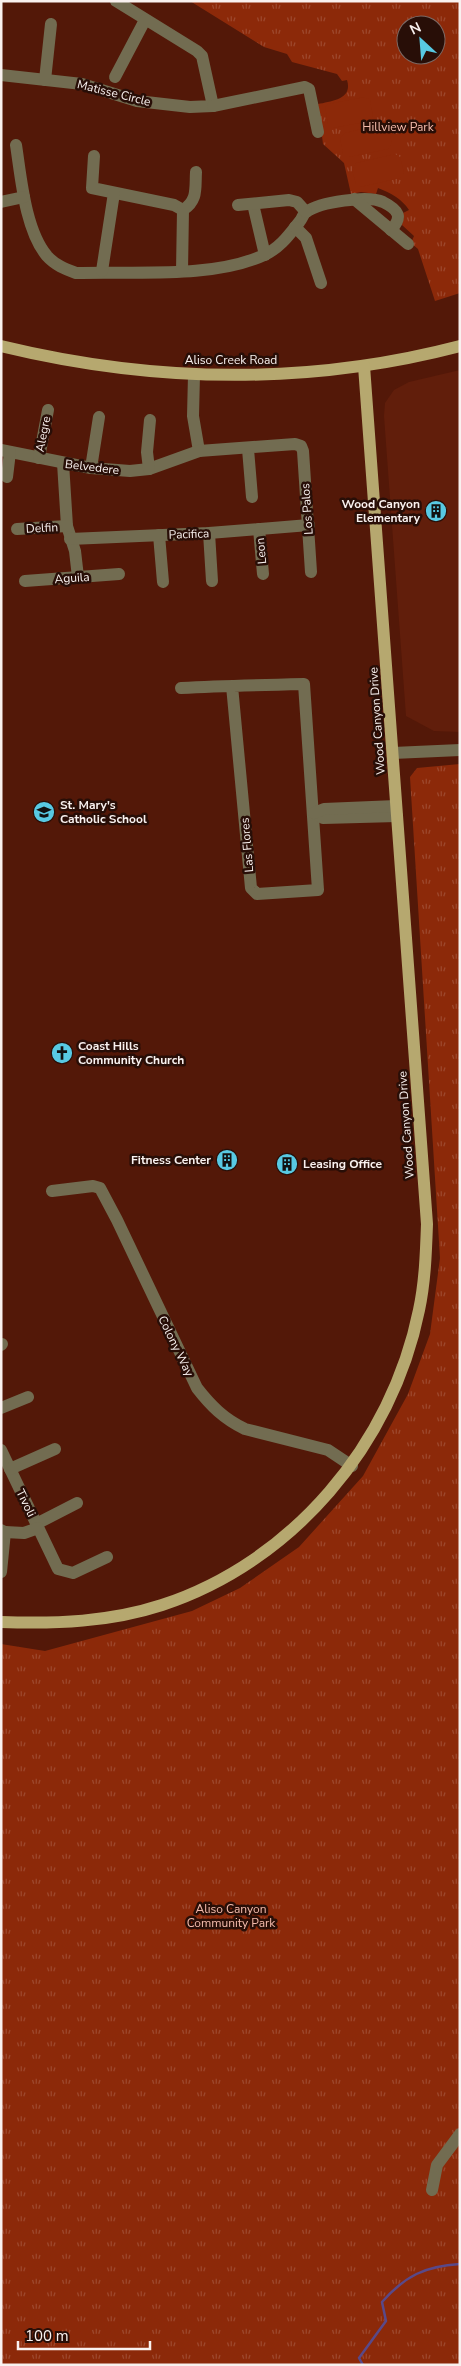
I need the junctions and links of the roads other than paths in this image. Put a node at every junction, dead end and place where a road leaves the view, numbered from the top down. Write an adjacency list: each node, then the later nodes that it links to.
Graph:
1 (116, 1): 2 (street)
2 (145, 20): 5 (street, Matisse Circle); 7 (street)
3 (51, 24): 6 (street)
4 (1, 75): 6 (street, Matisse Circle)
5 (115, 77)
6 (45, 80): 7 (street, Matisse Circle)
7 (213, 106): 8 (street, Matisse Circle)
8 (318, 132)
9 (16, 145): 13 (street)
10 (94, 156): 12 (street)
11 (196, 172): 18 (street)
12 (114, 193): 18 (street); 24 (street)
13 (24, 197): 15 (street); 24 (street)
14 (354, 199): 19 (street); 21 (street); 21 (street)
15 (1, 202)
16 (253, 204): 17 (street); 19 (street); 23 (street)
17 (238, 206)
18 (183, 210): 25 (street)
19 (306, 212): 20 (street)
20 (295, 227): 23 (street); 26 (street)
21 (392, 230): 22 (street)
22 (408, 244)
23 (265, 255): 25 (street)
24 (102, 271): 25 (street)
25 (182, 271)
26 (321, 283)
27 (1, 346): 30 (main road, Aliso Creek Road)
28 (460, 346): 29 (main road, Aliso Creek Road)
29 (364, 366): 30 (main road, Aliso Creek Road); 61 (main road, Wood Canyon Drive)
30 (194, 375): 37 (street)
31 (48, 410): 38 (street, Alegre)
32 (99, 416): 40 (street)
33 (150, 420): 41 (street)
34 (301, 446): 35 (street, Belvedere); 44 (street, Los Palos)
35 (248, 449): 37 (street, Belvedere); 43 (street)
36 (6, 451): 38 (street, Belvedere); 42 (street)
37 (199, 451): 41 (street, Belvedere)
38 (39, 458): 39 (street, Belvedere)
39 (63, 464): 40 (street, Belvedere); 45 (street)
40 (91, 468): 41 (street, Belvedere)
41 (149, 468)
42 (7, 477)
43 (252, 497)
44 (309, 525): 47 (street, Pacifica); 51 (street, Los Palos)
45 (67, 526): 46 (street, Delfin); 50 (street)
46 (17, 529)
47 (259, 529): 48 (street, Pacifica); 53 (street, Leon)
48 (209, 533): 49 (street, Pacifica); 56 (street)
49 (160, 535): 50 (street, Pacifica); 57 (street)
50 (70, 540): 54 (street)
51 (312, 572)
52 (119, 574): 54 (street, Aguila)
53 (262, 574)
54 (78, 577): 55 (street, Aguila)
55 (25, 581)
56 (212, 581)
57 (163, 582)
58 (232, 686): 59 (street, Las Flores); 63 (street, Las Flores); 63 (street, Las Flores)
59 (181, 688)
60 (460, 750): 61 (street)
61 (392, 753): 62 (main road, Wood Canyon Drive)
62 (396, 811): 63 (street); 69 (main road, Wood Canyon Drive)
63 (314, 813)
64 (52, 1192): 69 (street, Colony Way)
65 (28, 1397): 66 (street)
66 (1, 1408)
67 (55, 1449): 70 (street)
68 (1, 1450): 70 (street, Tivoli)
69 (352, 1466): 76 (main road, Wood Canyon Drive)
70 (10, 1469): 72 (street, Tivoli)
71 (77, 1503): 72 (street)
72 (37, 1526): 73 (street, Tivoli); 74 (street, Tivoli)
73 (3, 1531): 75 (street, Tivoli)
74 (107, 1557)
75 (1, 1572)
76 (1, 1622)
77 (460, 2134): 78 (street)
78 (432, 2190)

